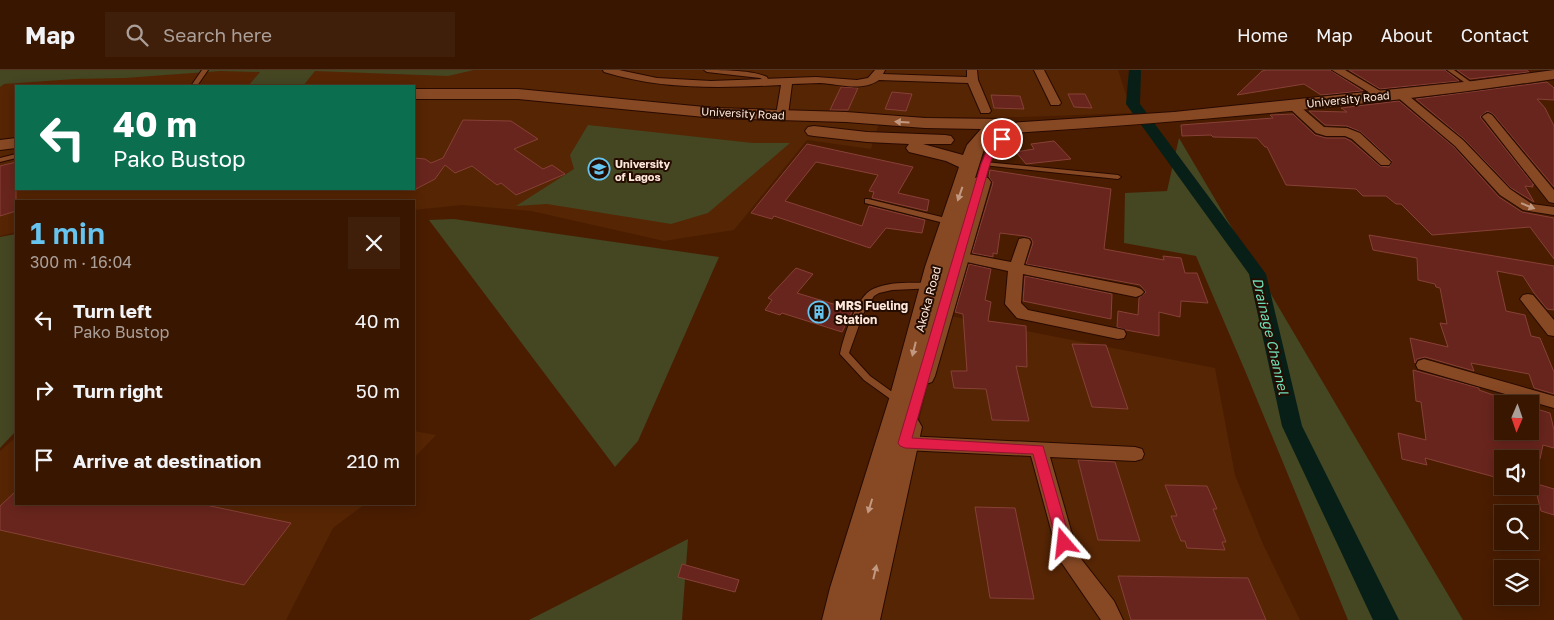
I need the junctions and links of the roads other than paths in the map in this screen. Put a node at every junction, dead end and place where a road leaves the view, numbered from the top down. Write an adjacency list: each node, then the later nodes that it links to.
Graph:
1 (205, 70): 12 (lane)
2 (608, 70): 11 (street)
3 (707, 70): 11 (lane)
4 (1039, 70): 18 (street)
5 (1337, 70): 16 (street)
6 (1450, 70): 13 (lane)
7 (878, 74): 9 (street); 10 (street)
8 (1554, 74): 13 (main road, University Road)
9 (972, 75): 20 (street)
10 (787, 81): 11 (street); 21 (street)
11 (766, 82)
12 (195, 85)
13 (1474, 86): 15 (main road, University Road)
14 (415, 94): 21 (main road, University Road)
15 (1400, 94): 16 (main road, University Road); 40 (street, one-way to 40)
16 (1381, 95): 19 (main road, University Road)
17 (415, 99): 27 (main road, University Road)
18 (1055, 103)
19 (1292, 104): 24 (main road, University Road); 36 (street)
20 (985, 111)
21 (782, 115): 22 (main road, University Road)
22 (846, 117): 25 (main road, University Road, one-way to 22); 27 (main road)
23 (1488, 117): 38 (street)
24 (1142, 120): 26 (main road); 33 (main road)
25 (925, 123): 26 (main road, University Road); 33 (main road)
26 (1073, 123): 33 (main road)
27 (834, 132): 29 (main road, University Road)
28 (15, 136): 30 (main road)
29 (867, 137): 33 (main road, University Road); 33 (main road)
30 (0, 139)
31 (15, 142): 32 (main road)
32 (0, 145)
33 (981, 155): 37 (lane); 41 (main road, Akoka Road, one-way to 41); 43 (main road)
34 (15, 156): 35 (lane)
35 (0, 160)
36 (1385, 162)
37 (1118, 177)
38 (1554, 199)
39 (868, 201): 41 (lane)
40 (1554, 211)
41 (951, 222): 45 (main road, Akoka Road)
42 (1024, 242): 44 (street)
43 (958, 256): 44 (street); 45 (main road)
44 (1016, 268): 46 (street); 49 (street)
45 (940, 287): 51 (main road); 51 (lane)
46 (1136, 292)
47 (1528, 299): 48 (street)
48 (1554, 331)
49 (1118, 334)
50 (1424, 365): 52 (street)
51 (908, 401): 53 (main road); 56 (main road, one-way to 56)
52 (1554, 402)
53 (905, 443): 54 (street); 57 (main road, one-way to 53)
54 (1038, 449): 55 (street); 58 (street)
55 (1135, 454)
56 (838, 620)
57 (864, 620)
58 (1112, 620)

